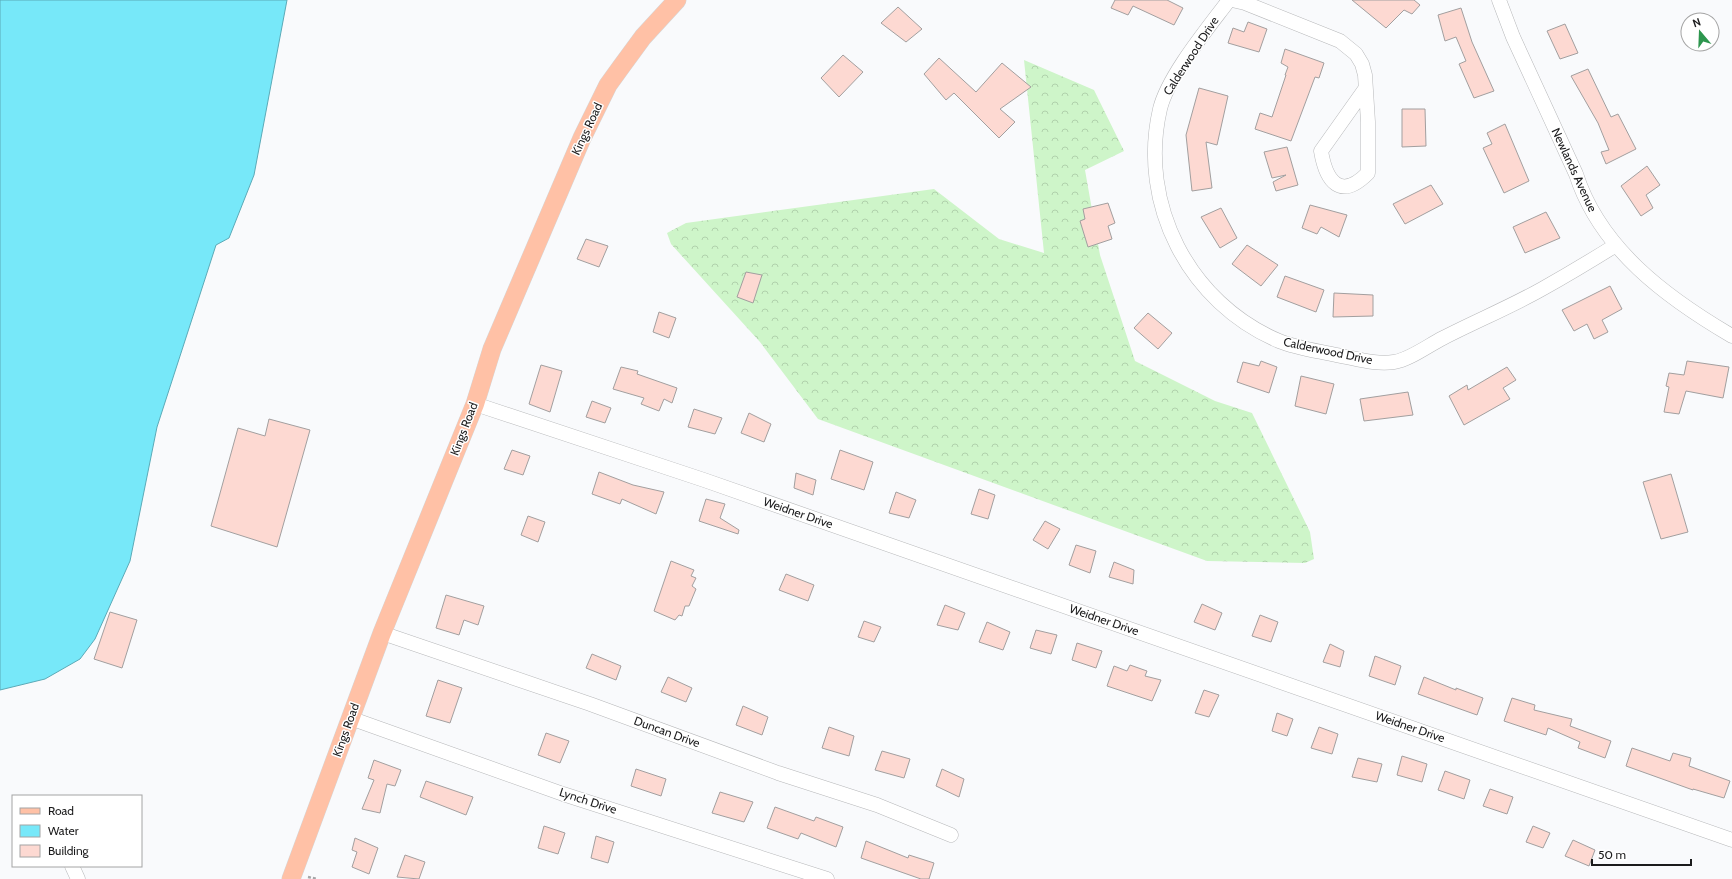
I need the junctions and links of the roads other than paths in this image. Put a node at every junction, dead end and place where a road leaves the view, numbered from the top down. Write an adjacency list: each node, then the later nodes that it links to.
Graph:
1 (677, 0): 8 (main road, Kings Road)
2 (1229, 0): 6 (street, Calderwood Drive)
3 (1232, 0): 5 (street)
4 (1499, 0): 6 (street, Newlands Avenue)
5 (1365, 89): 5 (street)
6 (1616, 245): 7 (street, Newlands Avenue)
7 (1732, 336)
8 (475, 404): 9 (main road, Kings Road); 12 (street, Weidner Drive)
9 (382, 633): 10 (main road, Kings Road); 11 (street, Duncan Drive)
10 (350, 718): 15 (main road, Kings Road); 16 (street, Lynch Drive)
11 (951, 835)
12 (1732, 840)
13 (72, 867): 14 (street)
14 (78, 879)
15 (291, 879)
16 (827, 879)

